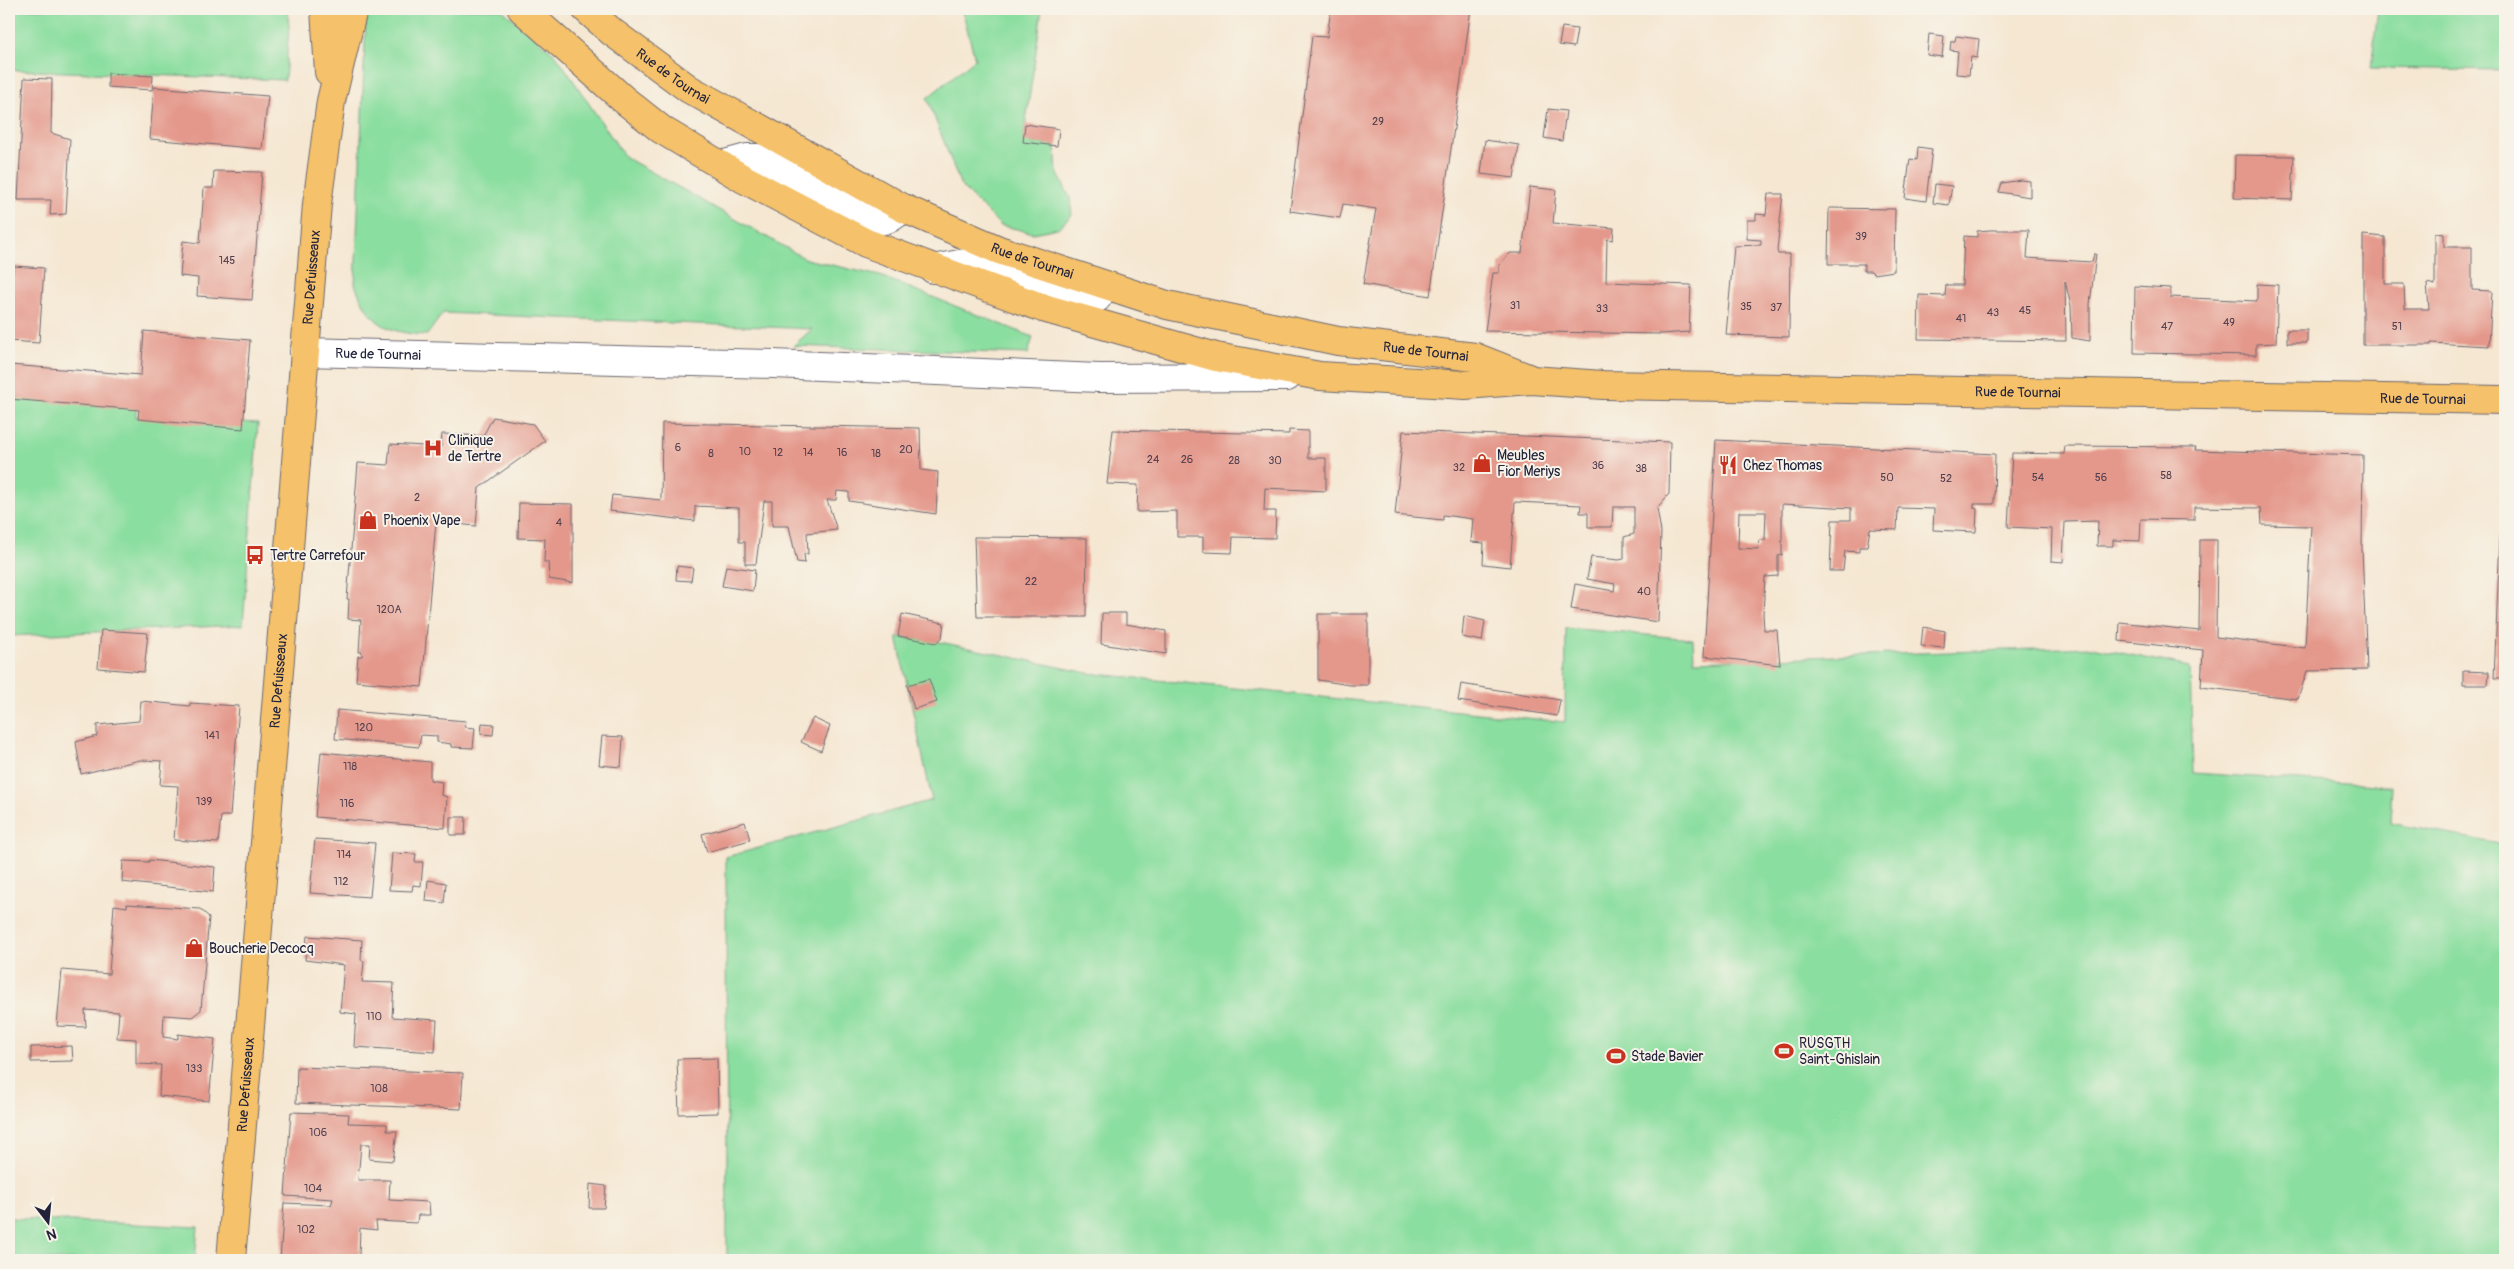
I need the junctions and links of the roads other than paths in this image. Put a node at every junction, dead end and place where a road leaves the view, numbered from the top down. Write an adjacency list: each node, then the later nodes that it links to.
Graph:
1 (325, 9): 5 (main road, Rue Defuisseaux)
2 (353, 9): 5 (main road, Rue Defuisseaux)
3 (522, 9): 6 (main road, Rue de Tournai)
4 (586, 9): 7 (main road, Rue de Tournai)
5 (331, 101): 10 (main road, Rue Defuisseaux)
6 (721, 165): 7 (street); 8 (main road, Rue de Tournai)
7 (903, 208): 9 (main road, Rue de Tournai)
8 (933, 269): 9 (street); 11 (main road, Rue de Tournai)
9 (1105, 286): 12 (main road, Rue de Tournai)
10 (304, 352): 11 (street, Rue de Tournai); 14 (main road, Rue Defuisseaux)
11 (1320, 376): 12 (main road, Rue de Tournai)
12 (1532, 380): 13 (main road, Rue de Tournai)
13 (2505, 400)
14 (232, 1260)

